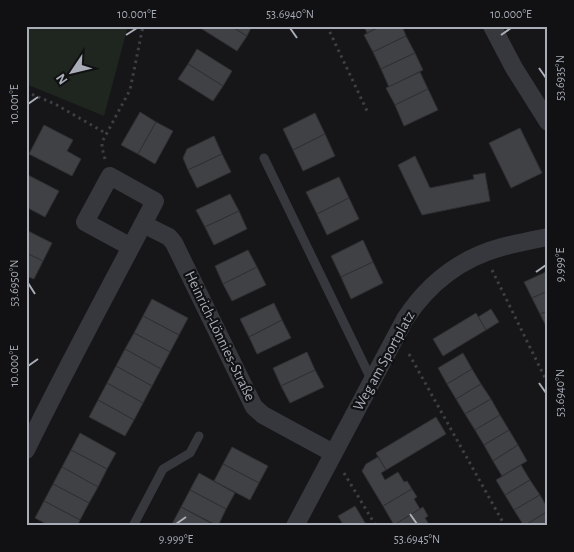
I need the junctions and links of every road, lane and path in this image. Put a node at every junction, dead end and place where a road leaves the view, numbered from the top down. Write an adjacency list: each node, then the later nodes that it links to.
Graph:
1 (143, 26): 7 (path)
2 (327, 26): 5 (path)
3 (492, 26): 6 (street)
4 (26, 92): 7 (path)
5 (368, 112)
6 (548, 122)
7 (107, 134): 9 (path)
8 (264, 158): 15 (lane)
9 (110, 176): 10 (street); 12 (street)
10 (143, 224): 12 (street); 19 (street, Heinrich-Lönnies-Straße)
11 (548, 237): 13 (street, Weg am Sportplatz)
12 (131, 247): 18 (street)
13 (484, 253): 14 (street, Weg am Sportplatz); 16 (path)
14 (397, 333): 15 (street, Weg am Sportplatz); 23 (path)
15 (372, 381): 19 (street, Weg am Sportplatz)
16 (548, 384)
17 (199, 436): 20 (lane)
18 (26, 450)
19 (333, 453): 21 (street, Weg am Sportplatz); 22 (path)
20 (133, 526)
21 (295, 526)
22 (376, 526)
23 (505, 526)

